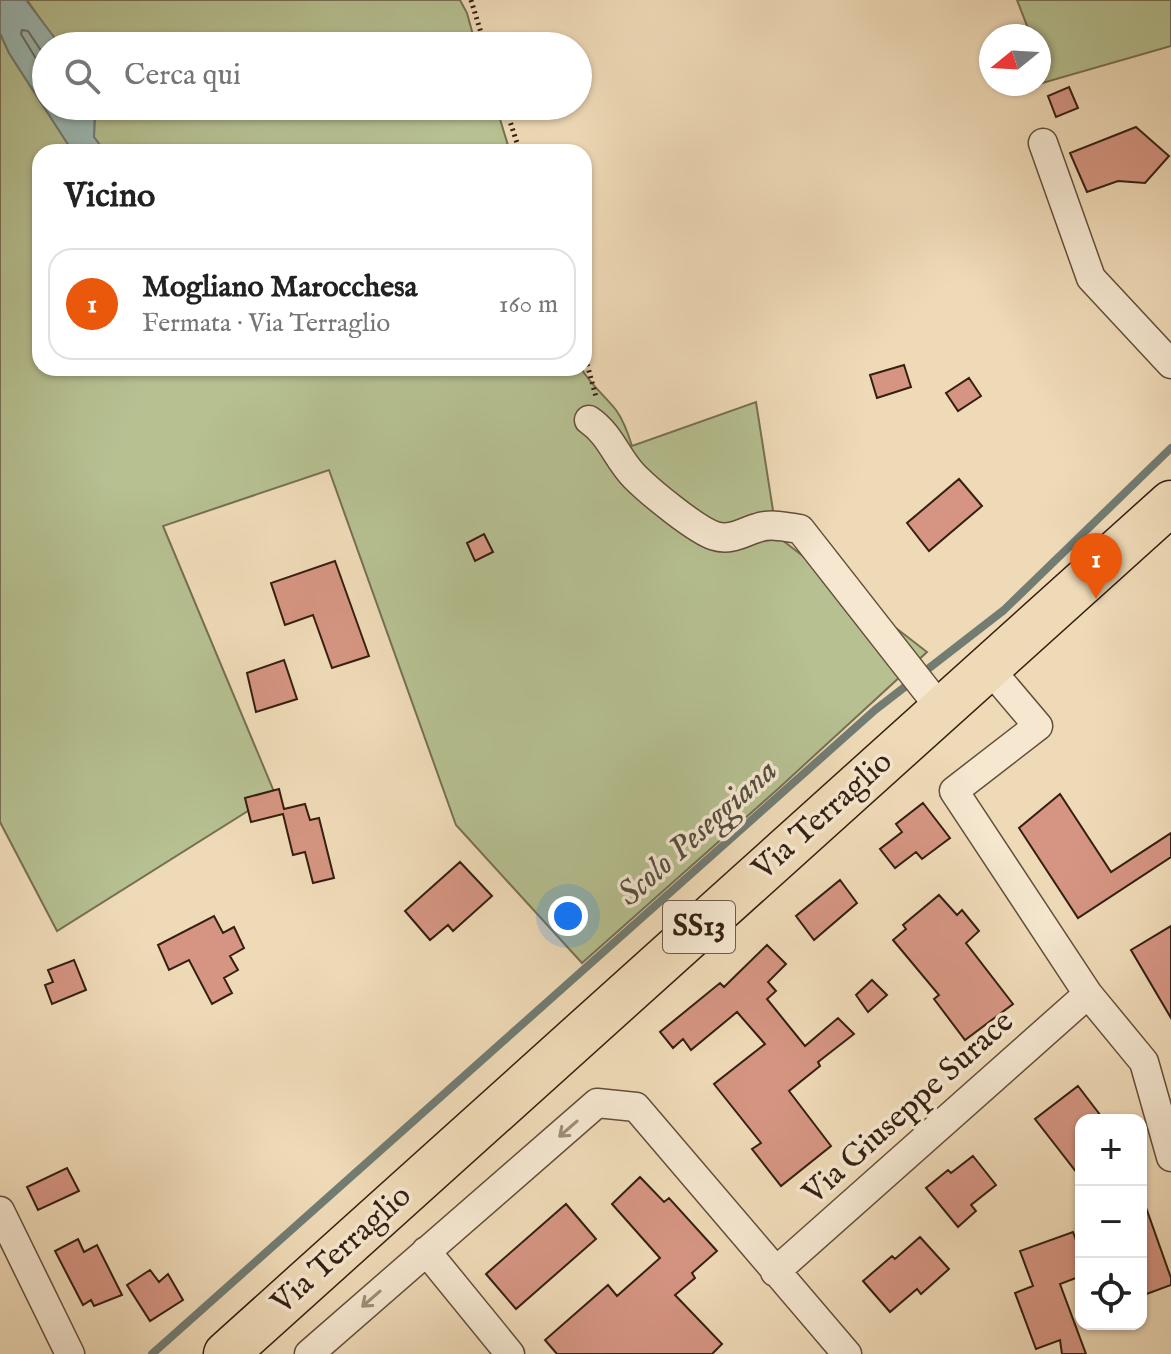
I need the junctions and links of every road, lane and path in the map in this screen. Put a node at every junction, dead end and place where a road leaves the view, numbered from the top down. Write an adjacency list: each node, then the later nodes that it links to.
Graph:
1 (471, 0): 2 (path)
2 (481, 32)
3 (510, 120): 5 (path)
4 (1043, 143): 6 (street)
5 (517, 144)
6 (1171, 364)
7 (588, 376): 8 (path)
8 (596, 424): 11 (street)
9 (1171, 503): 10 (main road, Via Terraglio / SS13)
10 (997, 676): 11 (main road, Via Terraglio / SS13); 12 (street)
11 (934, 699): 17 (main road, Via Terraglio / SS13)
12 (1088, 994): 13 (street); 16 (street, Via Giuseppe Surace)
13 (1171, 1157)
14 (0, 1211): 18 (street)
15 (426, 1251): 16 (street, one-way to 15); 19 (street, one-way to 19); 20 (street)
16 (775, 1272): 21 (street)
17 (227, 1353)
18 (70, 1354)
19 (309, 1354)
20 (510, 1354)
21 (847, 1354)

